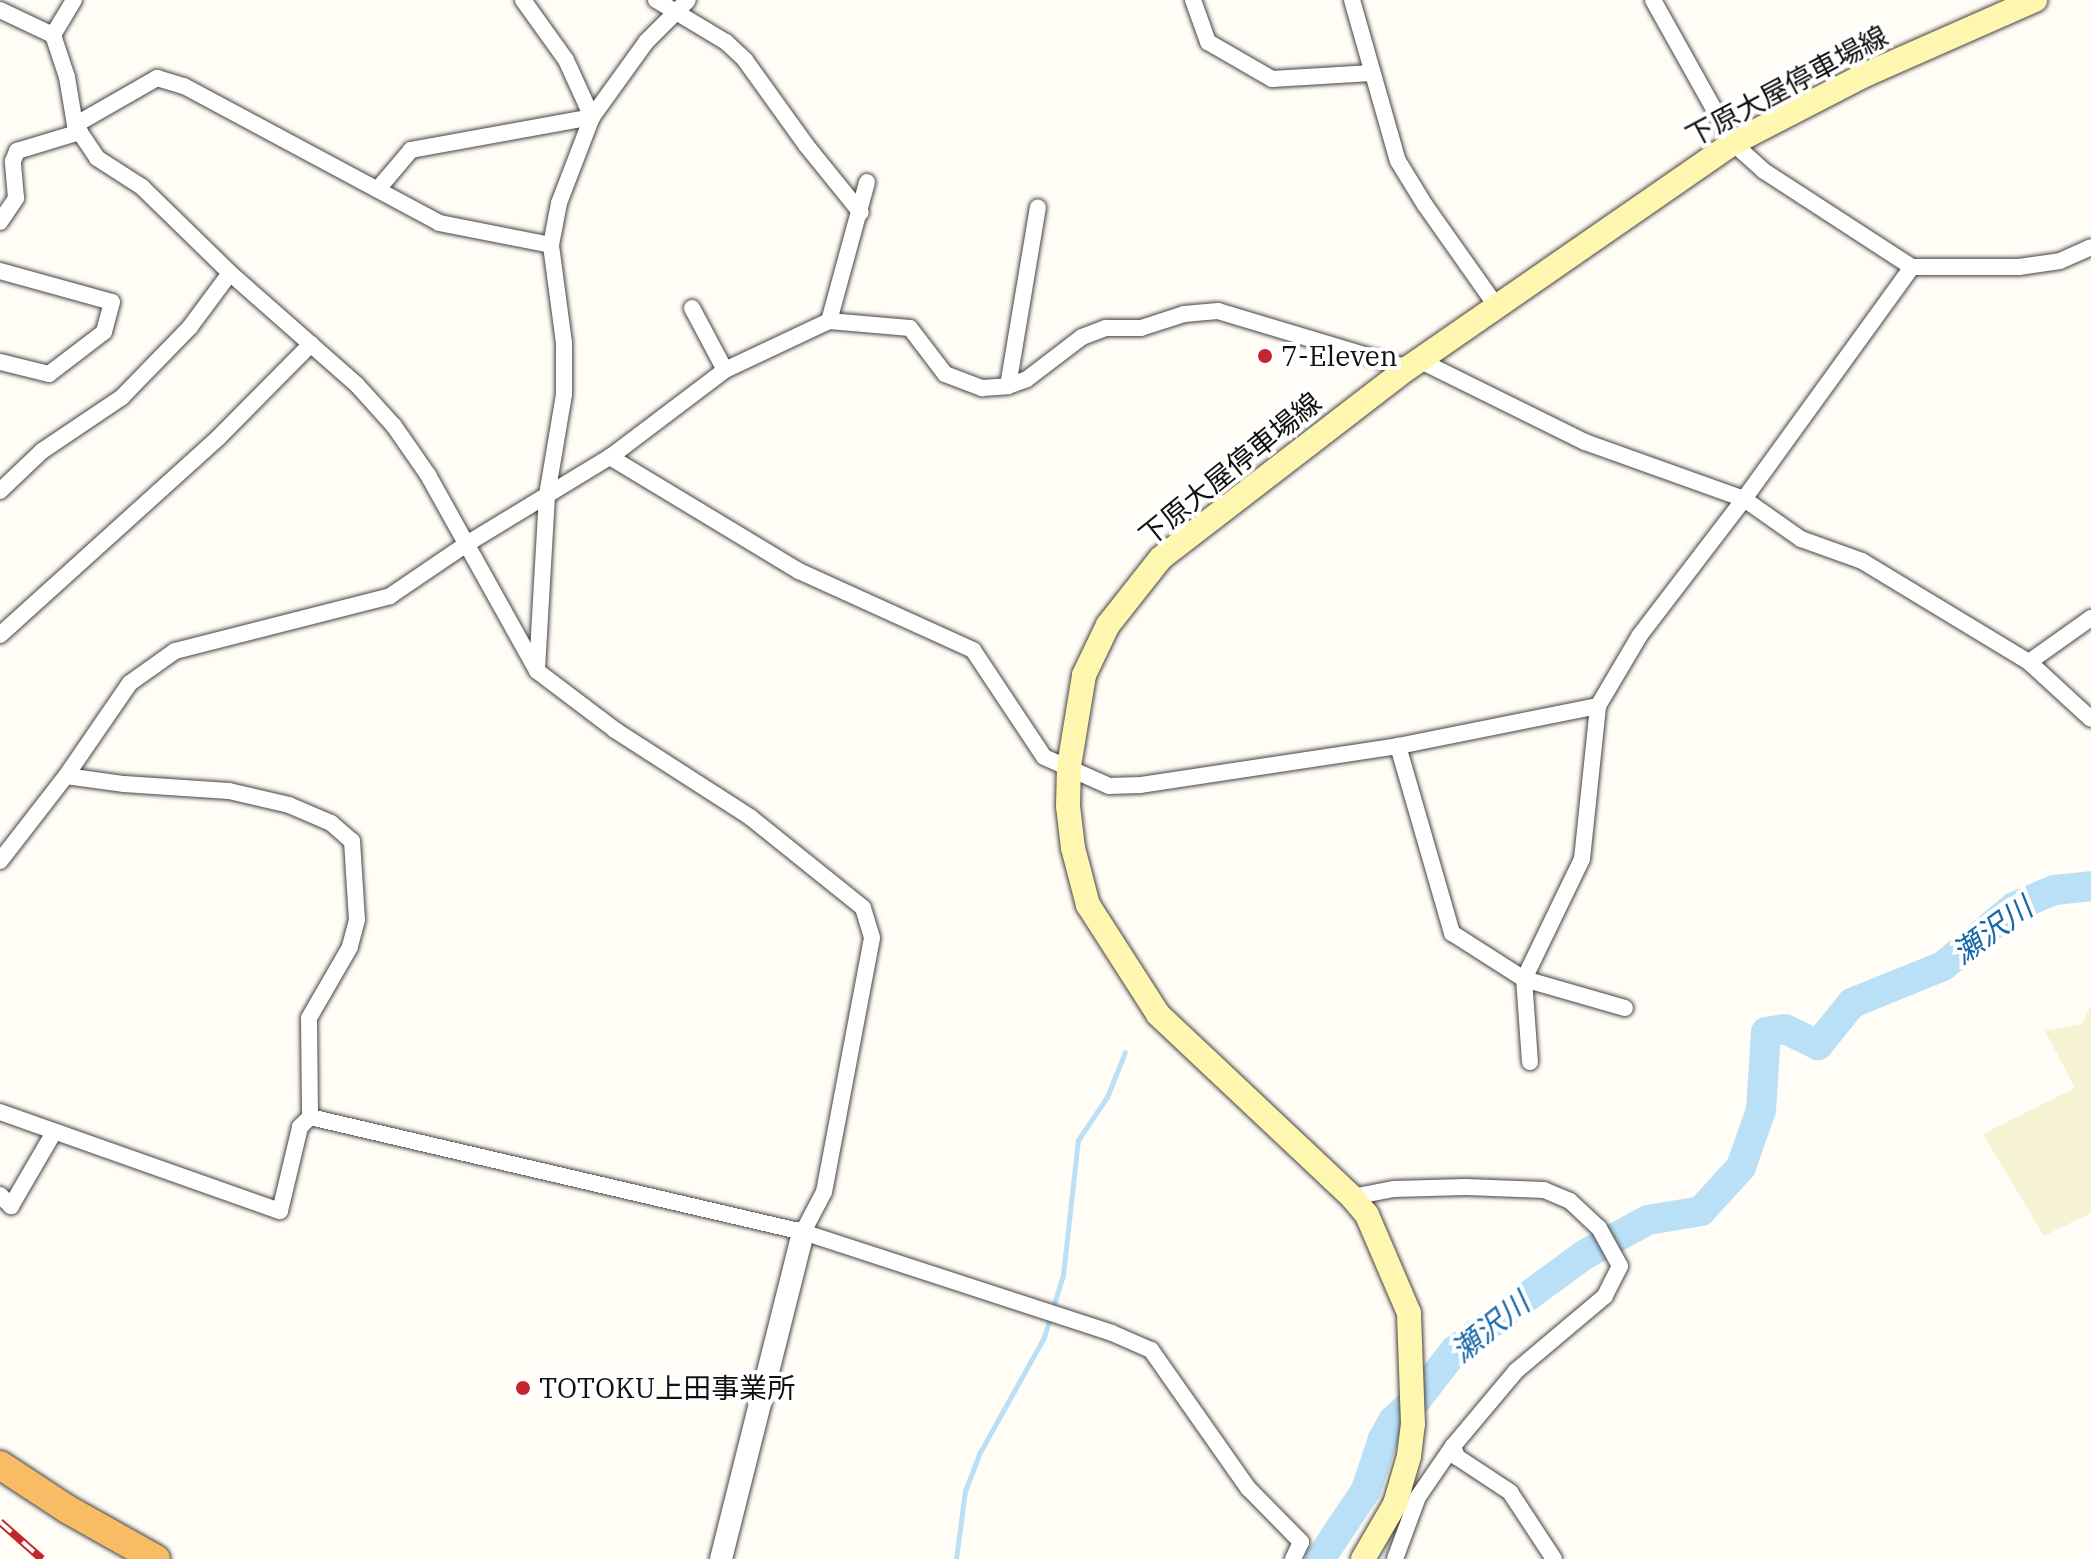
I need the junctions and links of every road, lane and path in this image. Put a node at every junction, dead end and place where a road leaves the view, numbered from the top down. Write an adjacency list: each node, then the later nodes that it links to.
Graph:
1 (74, 0): 11 (street)
2 (523, 0): 13 (street)
3 (656, 0): 10 (street)
4 (688, 0): 10 (street)
5 (1193, 0): 12 (street)
6 (1352, 0): 12 (street)
7 (1653, 0): 15 (street)
8 (2035, 0): 15 (main road, 下原大屋停車場線)
9 (0, 10): 11 (street)
10 (674, 11): 13 (street); 19 (street)
11 (53, 35): 14 (street)
12 (1372, 73): 26 (street)
13 (592, 117): 17 (street); 21 (street)
14 (77, 128): 17 (street); 20 (street); 25 (street)
15 (1733, 143): 23 (street); 26 (main road, 下原大屋停車場線)
16 (867, 182): 19 (street)
17 (378, 189): 21 (street)
18 (1038, 207): 33 (street)
19 (861, 213): 28 (street)
20 (0, 222)
21 (551, 245): 36 (street)
22 (2091, 247): 23 (street)
23 (1912, 267): 37 (street)
24 (0, 271): 30 (street)
25 (230, 273): 29 (street); 35 (street)
26 (1497, 307): 31 (main road, 下原大屋停車場線)
27 (692, 308): 32 (street)
28 (829, 321): 32 (street); 33 (street)
29 (311, 344): 38 (street); 40 (street)
30 (0, 362)
31 (1414, 364): 33 (street); 37 (street); 46 (main road, 下原大屋停車場線)
32 (725, 370): 34 (street)
33 (1008, 386)
34 (610, 457): 36 (street); 46 (street)
35 (0, 491)
36 (547, 495): 38 (street); 42 (street)
37 (1744, 499): 41 (street); 43 (street)
38 (465, 545): 42 (street); 47 (street)
39 (2091, 618): 41 (street)
40 (0, 635)
41 (2029, 662): 44 (street)
42 (537, 671): 57 (street)
43 (1598, 706): 45 (street); 49 (street)
44 (2091, 719)
45 (1398, 746): 46 (street); 49 (street)
46 (1069, 766): 56 (main road, 下原大屋停車場線)
47 (66, 776): 48 (street); 53 (street)
48 (0, 861)
49 (1524, 979): 50 (street); 51 (street)
50 (1625, 1008)
51 (1530, 1062)
52 (0, 1112): 54 (street)
53 (310, 1117): 54 (street); 57 (street)
54 (54, 1132): 55 (street)
55 (0, 1195)
56 (1352, 1197): 58 (street); 63 (main road, 下原大屋停車場線)
57 (803, 1232): 61 (street); 62 (street)
58 (1453, 1446): 64 (street); 65 (street)
59 (0, 1465): 60 (highway)
60 (156, 1559)
61 (721, 1559)
62 (1293, 1559)
63 (1363, 1559)
64 (1395, 1559)
65 (1554, 1559)

